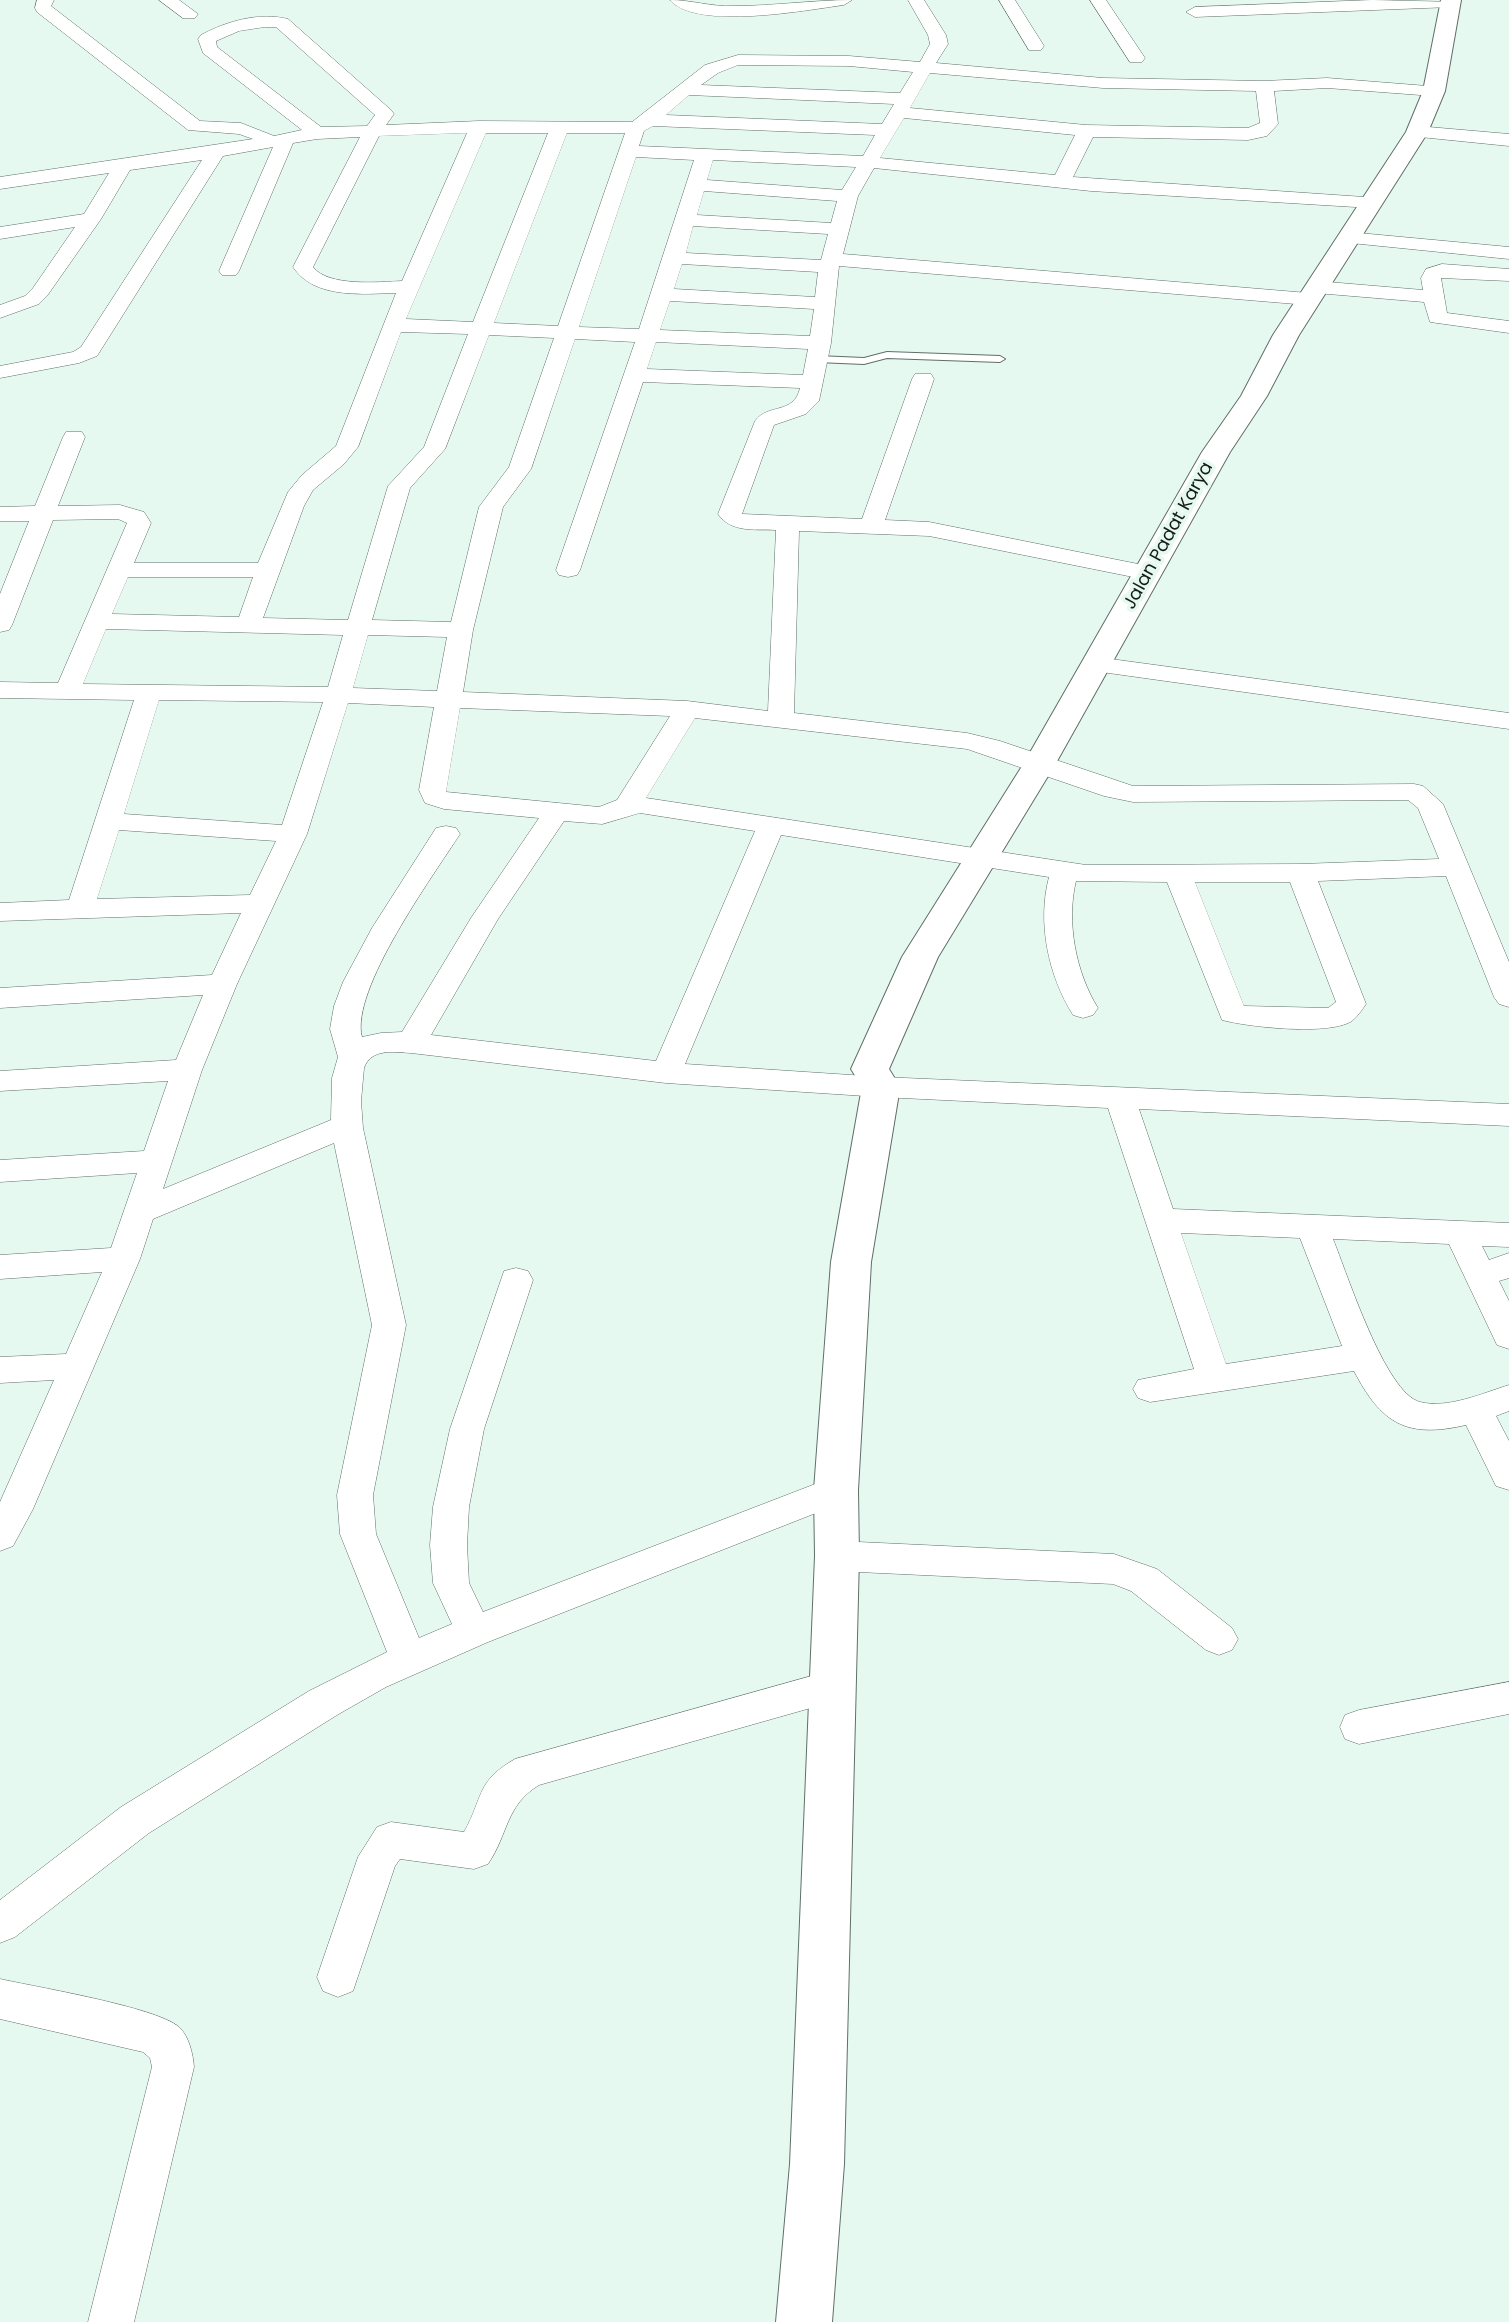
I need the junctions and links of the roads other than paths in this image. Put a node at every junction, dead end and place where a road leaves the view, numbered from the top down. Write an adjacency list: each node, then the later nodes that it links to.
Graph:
1 (46, 0): 30 (street)
2 (167, 0): 10 (street)
3 (678, 0): 4 (street)
4 (844, 0)
5 (916, 0): 14 (street)
6 (1007, 0): 12 (street)
7 (1098, 0): 13 (street)
8 (1451, 1): 9 (street); 18 (street, Jalan Padat Karya)
9 (1191, 6): 11 (street)
10 (189, 13)
11 (1207, 27)
12 (1035, 46)
13 (1136, 58)
14 (926, 67): 15 (street); 17 (street); 20 (street)
15 (1103, 83): 19 (street); 26 (street)
16 (1264, 86): 18 (street); 19 (street); 29 (street)
17 (687, 90): 20 (street); 21 (street)
18 (1434, 91): 27 (street, Jalan Padat Karya)
19 (1183, 98): 29 (street)
20 (898, 114): 21 (street); 25 (street); 35 (street)
21 (644, 124): 23 (street); 32 (street)
22 (479, 127): 23 (street); 24 (street); 52 (street)
23 (560, 127): 60 (street)
24 (373, 130): 28 (street); 28 (street); 52 (street)
25 (1086, 131): 26 (street); 37 (street)
26 (1112, 132): 29 (street)
27 (1416, 132): 31 (street); 41 (street, Jalan Padat Karya)
28 (317, 133): 30 (street)
29 (1191, 135)
30 (279, 140): 33 (street); 50 (street)
31 (1509, 140)
32 (629, 151): 34 (street); 61 (street)
33 (216, 152): 36 (street); 65 (street)
34 (705, 153): 35 (street); 39 (street)
35 (869, 162): 37 (street); 40 (street)
36 (123, 166): 38 (street); 42 (street)
37 (1061, 182): 41 (street)
38 (0, 183)
39 (696, 185): 40 (street); 43 (street)
40 (848, 196): 44 (street)
41 (1373, 202): 46 (street, Jalan Padat Karya)
42 (91, 219): 45 (street); 57 (street)
43 (685, 220): 44 (street); 48 (street)
44 (838, 229): 49 (street)
45 (0, 233)
46 (1348, 238): 47 (street); 53 (street, Jalan Padat Karya)
47 (1509, 253)
48 (674, 258): 49 (street); 54 (street)
49 (831, 263): 53 (street); 56 (street)
50 (229, 271)
51 (1509, 275): 55 (street)
52 (410, 287): 58 (street)
53 (1312, 293): 55 (street); 77 (street, Jalan Padat Karya)
54 (660, 294): 56 (street); 62 (street)
55 (1433, 297): 59 (street)
56 (826, 304): 63 (street)
57 (2, 314)
58 (393, 325): 60 (street); 75 (street)
59 (1509, 327)
60 (481, 329): 61 (street); 81 (street)
61 (568, 332): 62 (street); 82 (street)
62 (646, 336): 63 (street); 66 (street)
63 (818, 351): 64 (lane); 68 (street)
64 (1000, 359)
65 (0, 372)
66 (633, 375): 68 (street); 76 (street)
67 (923, 379): 73 (street)
68 (813, 382): 72 (street)
69 (74, 437): 71 (street)
70 (0, 514): 71 (street)
71 (44, 514): 74 (street); 80 (street)
72 (788, 523): 73 (street); 90 (street)
73 (871, 526): 77 (street)
74 (118, 570): 75 (street); 78 (street)
75 (267, 570): 79 (street)
76 (568, 570)
77 (1148, 573): 83 (street, Jalan Padat Karya)
78 (96, 621): 79 (street); 85 (street)
79 (249, 624): 81 (street)
80 (0, 625)
81 (357, 626): 82 (street); 87 (street)
82 (461, 630): 88 (street)
83 (1096, 665): 91 (street); 92 (street, Jalan Padat Karya)
84 (0, 690): 85 (street)
85 (67, 691): 86 (street)
86 (149, 692): 87 (street); 95 (street)
87 (338, 695): 88 (street); 97 (street)
88 (448, 699): 89 (street); 94 (street)
89 (687, 709): 90 (street); 93 (street)
90 (781, 718): 92 (street)
91 (1509, 722)
92 (1040, 763): 99 (street, Jalan Padat Karya); 100 (street)
93 (627, 806): 94 (street); 96 (street)
94 (557, 811): 112 (street)
95 (108, 821): 97 (street); 105 (street)
96 (772, 824): 99 (street); 115 (street)
97 (293, 834): 104 (street)
98 (446, 834): 113 (street)
99 (979, 858): 101 (street); 116 (street, Jalan Padat Karya)
100 (1457, 867): 102 (street); 107 (street)
101 (1065, 871): 103 (street); 111 (street)
102 (1301, 873): 103 (street); 103 (street)
103 (1178, 874)
104 (260, 904): 105 (street); 108 (street)
105 (80, 908): 106 (street)
106 (0, 912)
107 (1500, 948): 109 (street)
108 (222, 984): 110 (street); 114 (street)
109 (1509, 996)
110 (0, 998)
111 (1083, 1007)
112 (411, 1043): 113 (street); 115 (street)
113 (353, 1056): 120 (street)
114 (187, 1070): 117 (street); 121 (street)
115 (666, 1073): 116 (street)
116 (876, 1078): 118 (street); 142 (street, Jalan Padat Karya)
117 (0, 1081)
118 (1119, 1096): 119 (street); 124 (street)
119 (1509, 1115)
120 (346, 1126): 123 (street); 147 (street)
121 (158, 1161): 122 (street); 123 (street)
122 (0, 1171)
123 (142, 1210): 128 (street)
124 (1161, 1220): 125 (street); 136 (street)
125 (1312, 1227): 126 (street); 133 (street)
126 (1459, 1233): 127 (street); 130 (street)
127 (1509, 1235)
128 (124, 1259): 129 (street); 134 (street)
129 (0, 1267)
130 (1495, 1270): 132 (street)
131 (516, 1280): 145 (street)
132 (1509, 1336)
133 (1365, 1356): 136 (street); 139 (street)
134 (77, 1366): 135 (street); 141 (street)
135 (0, 1370)
136 (1214, 1378): 137 (street)
137 (1150, 1389)
138 (1509, 1398): 139 (street)
139 (1475, 1409): 140 (street)
140 (1509, 1476)
141 (14, 1478): 143 (street)
142 (836, 1490): 144 (street, Jalan Padat Karya); 145 (street)
143 (0, 1536)
144 (837, 1556): 146 (street); 148 (street, Jalan Padat Karya)
145 (475, 1631): 147 (street)
146 (1219, 1639)
147 (409, 1659): 151 (street)
148 (833, 1686): 152 (street); 155 (street, Jalan Padat Karya)
149 (1509, 1698): 150 (street)
150 (1359, 1727)
151 (0, 1924)
152 (338, 1978)
153 (0, 1999): 154 (street)
154 (111, 2322)
155 (804, 2322)

